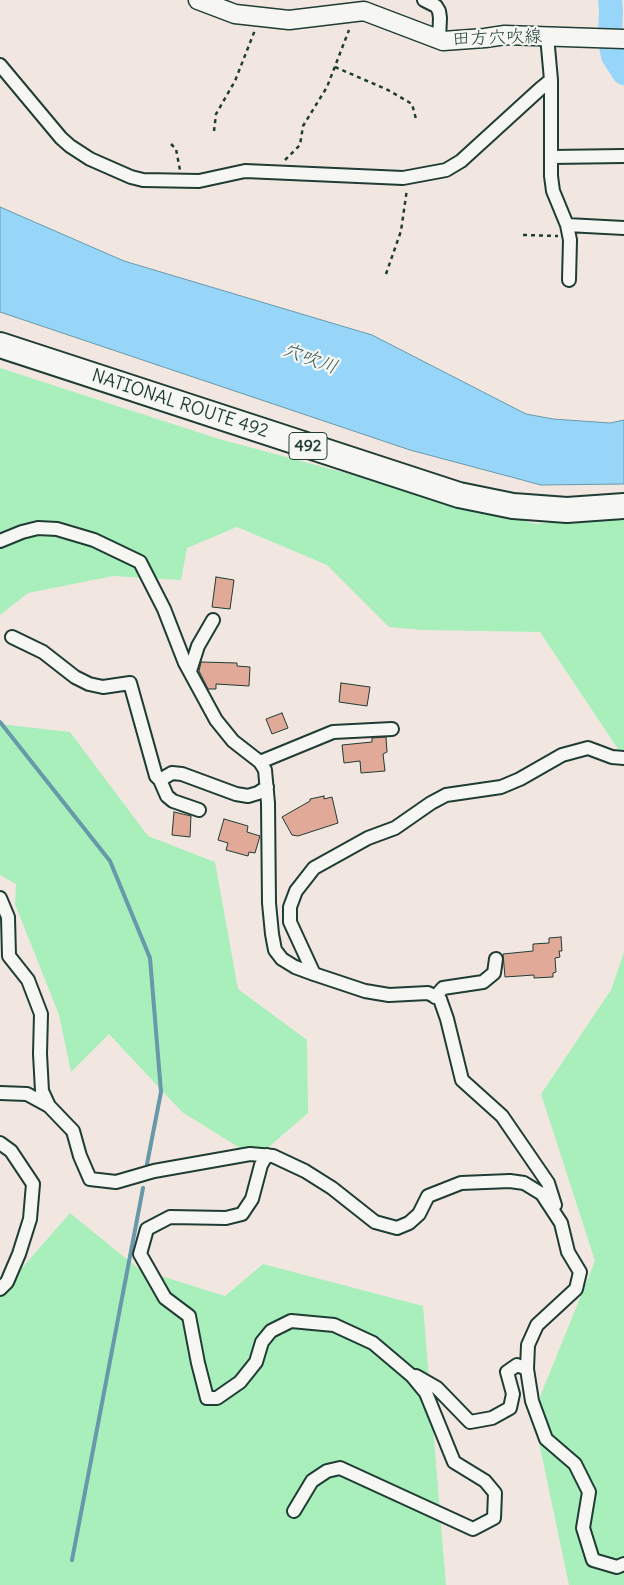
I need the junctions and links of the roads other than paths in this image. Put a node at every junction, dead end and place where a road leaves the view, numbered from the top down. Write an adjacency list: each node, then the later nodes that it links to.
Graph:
1 (198, 0): 5 (main road, 田方穴吹線)
2 (424, 0): 5 (street)
3 (547, 36): 4 (main road, 田方穴吹線); 5 (main road, 田方穴吹線); 7 (street)
4 (614, 39)
5 (439, 40)
6 (0, 65): 7 (street)
7 (551, 80): 9 (street)
8 (624, 156): 9 (street)
9 (550, 157): 11 (street)
10 (624, 228): 11 (street)
11 (568, 231): 12 (street)
12 (569, 280)
13 (0, 345): 14 (highway, NATIONAL ROUTE 492 / 492)
14 (624, 506)
15 (0, 542): 18 (street)
16 (213, 620): 18 (street)
17 (12, 637): 22 (street)
18 (190, 671): 21 (street)
19 (392, 729): 21 (street)
20 (624, 758): 27 (street)
21 (260, 762): 23 (street)
22 (160, 780): 23 (street); 24 (street)
23 (267, 787): 27 (street)
24 (199, 810)
25 (0, 898): 30 (street)
26 (496, 959): 28 (street)
27 (314, 974): 28 (street)
28 (435, 996): 33 (street)
29 (0, 1093): 30 (street)
30 (48, 1106): 32 (street)
31 (0, 1143): 34 (street)
32 (267, 1155): 33 (street); 36 (street)
33 (560, 1223): 35 (street)
34 (0, 1289)
35 (527, 1369): 36 (street); 38 (street)
36 (405, 1370): 37 (street)
37 (294, 1511)
38 (624, 1564)

